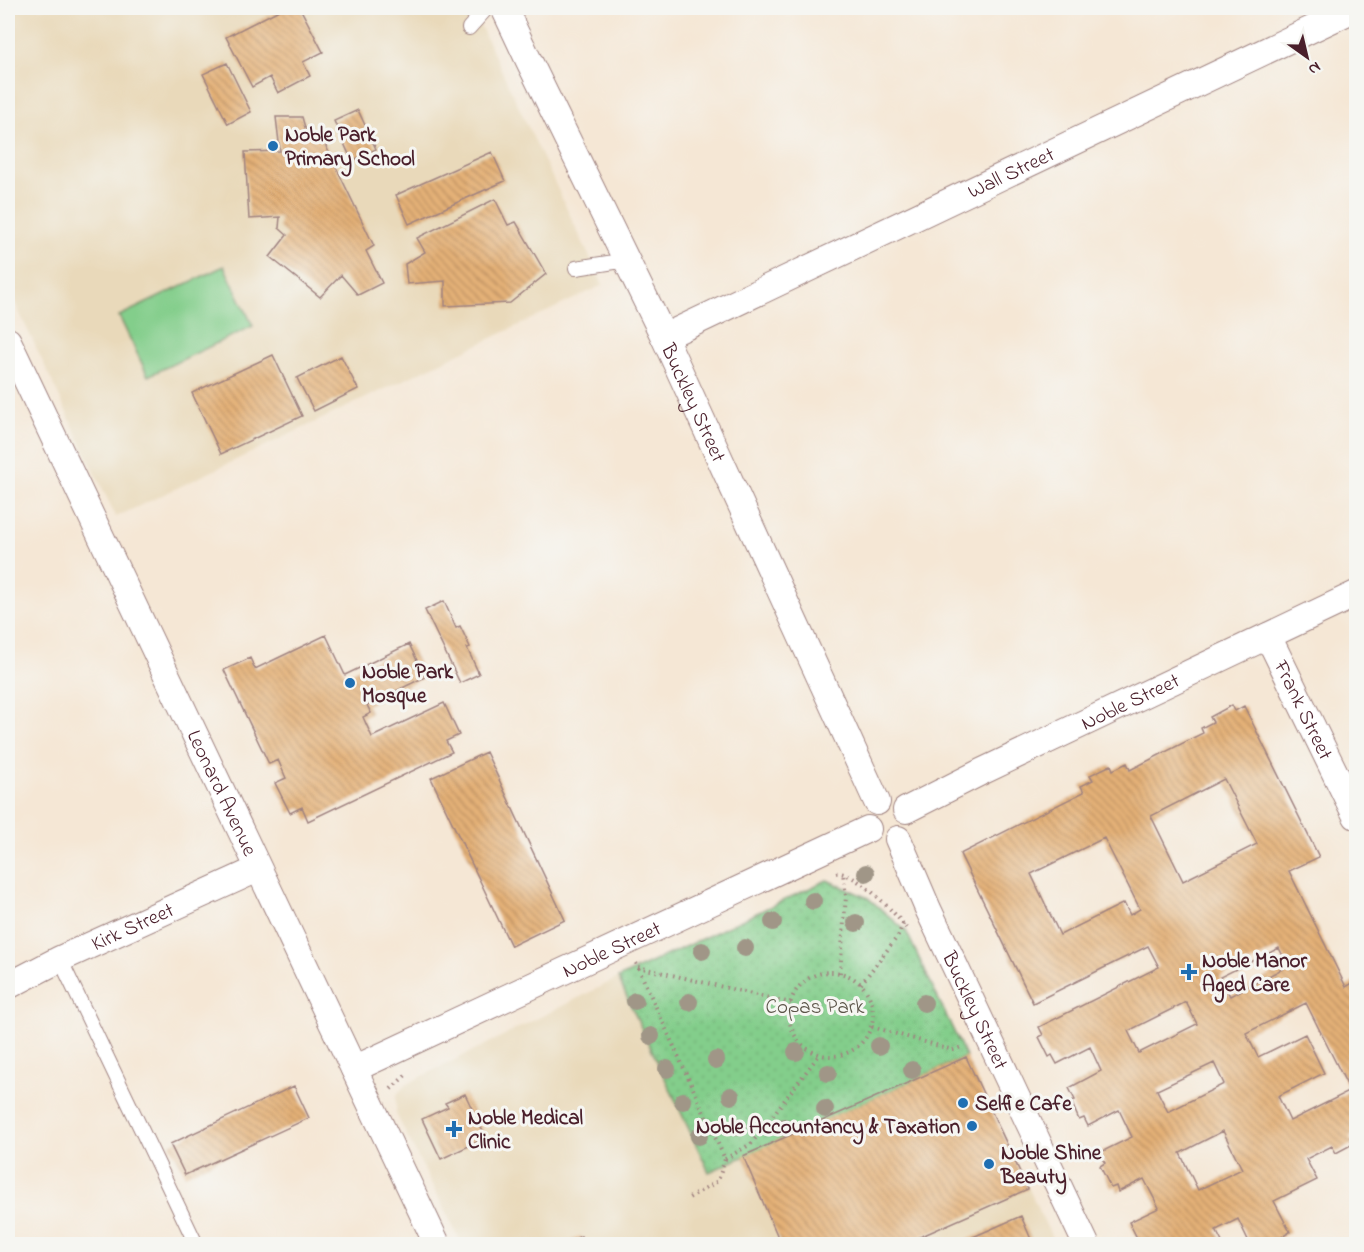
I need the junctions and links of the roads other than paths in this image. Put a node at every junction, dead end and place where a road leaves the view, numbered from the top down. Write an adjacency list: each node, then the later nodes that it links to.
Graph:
1 (487, 8): 4 (lane)
2 (504, 8): 5 (street, Buckley Street)
3 (1356, 8): 7 (street, Wall Street)
4 (469, 28)
5 (627, 260): 6 (lane); 7 (street, Buckley Street)
6 (576, 268)
7 (664, 337): 11 (street, Buckley Street)
8 (8, 341): 16 (street, Leonard Avenue)
9 (1356, 594): 10 (street, Noble Street)
10 (1268, 636): 12 (street, Noble Street); 13 (street, Frank Street)
11 (877, 802): 12 (street); 14 (street)
12 (906, 810): 15 (street)
13 (1356, 816)
14 (868, 828): 15 (street); 19 (street, Noble Street)
15 (898, 839): 22 (street, Buckley Street)
16 (258, 869): 17 (street, Kirk Street); 19 (street, Leonard Avenue)
17 (60, 959): 18 (street, Kirk Street); 20 (lane)
18 (8, 986)
19 (354, 1069): 21 (street, Leonard Avenue)
20 (196, 1245)
21 (437, 1245)
22 (1086, 1245)

